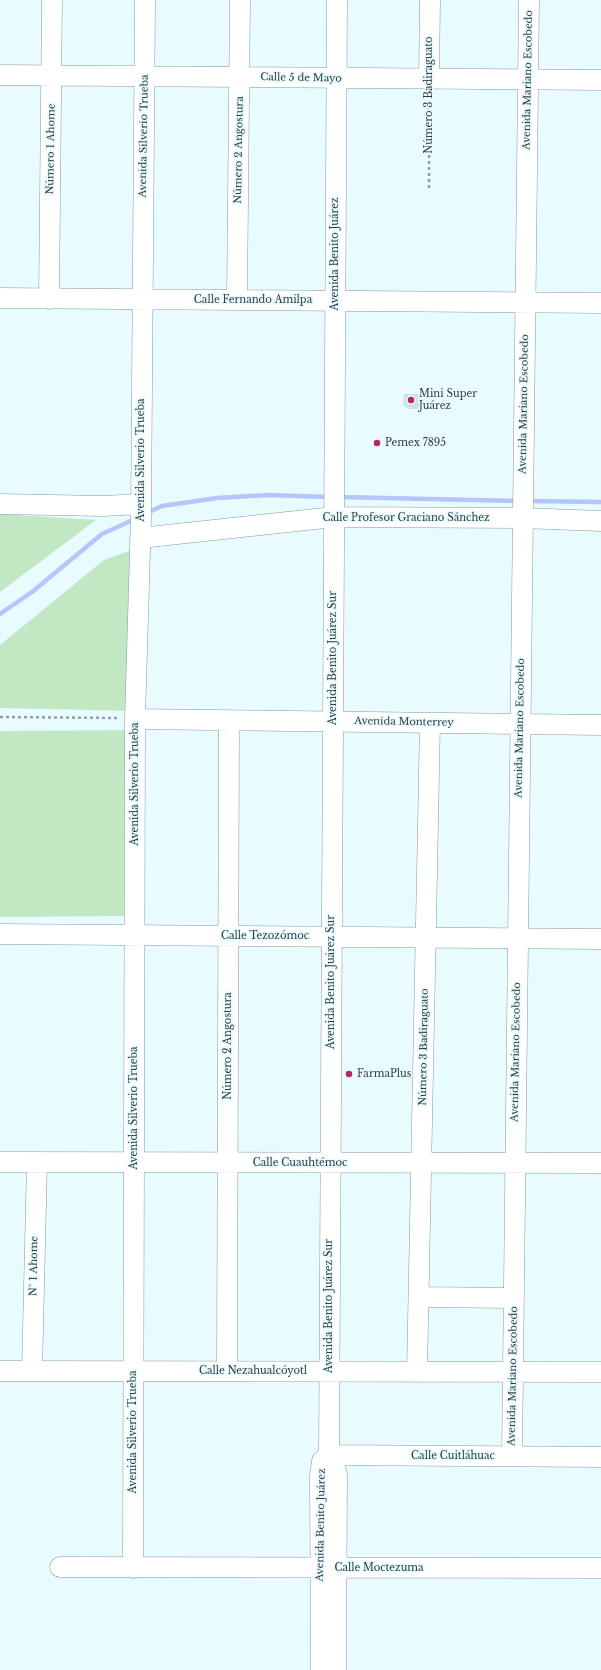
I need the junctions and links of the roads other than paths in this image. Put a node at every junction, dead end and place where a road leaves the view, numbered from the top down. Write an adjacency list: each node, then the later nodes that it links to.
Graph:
1 (52, 0): 8 (street, Número 1 Ahome)
2 (145, 0): 9 (street, Avenida Silverio Trueba)
3 (240, 0): 10 (street, Número 2 Angostura)
4 (336, 0): 11 (street, Avenida Benito Juárez)
5 (430, 0): 12 (street, Número 3 Badiraguato)
6 (529, 0): 13 (street, Avenida Mariano Escobedo)
7 (0, 75): 8 (street, Calle 5 de Mayo)
8 (51, 76): 9 (street, Calle 5 de Mayo); 16 (street, Número 1 Ahome)
9 (145, 76): 10 (street, Calle 5 de Mayo); 17 (street, Avenida Silverio Trueba)
10 (240, 77): 11 (street, Calle 5 de Mayo); 18 (street, Número 2 Angostura)
11 (336, 78): 12 (street, Calle 5 de Mayo); 19 (street, Avenida Benito Juárez)
12 (429, 79): 13 (street, Calle 5 de Mayo)
13 (528, 80): 14 (street, Calle 5 de Mayo); 20 (street, Avenida Mariano Escobedo)
14 (601, 80)
15 (0, 298): 16 (street, Calle Fernando Amilpa)
16 (49, 299): 17 (street, Calle Fernando Amilpa)
17 (142, 299): 18 (street, Calle Fernando Amilpa); 23 (street, Avenida Silverio Trueba)
18 (237, 300): 19 (street, Calle Fernando Amilpa)
19 (335, 301): 20 (street, Calle Fernando Amilpa); 24 (street, Avenida Benito Juárez)
20 (525, 302): 21 (street, Calle Fernando Amilpa); 25 (street, Avenida Mariano Escobedo)
21 (601, 303)
22 (0, 504): 23 (street)
23 (141, 504): 27 (street, Avenida Silverio Trueba)
24 (335, 512): 25 (street, Calle Profesor Graciano Sánchez); 27 (street, Calle Profesor Graciano Sánchez); 30 (street, Avenida Benito Juárez Sur)
25 (522, 518): 26 (street, Calle Profesor Graciano Sánchez); 32 (street, Avenida Mariano Escobedo)
26 (601, 521)
27 (140, 538): 28 (street, Avenida Silverio Trueba)
28 (135, 719): 29 (street, Avenida Monterrey); 35 (street, Avenida Silverio Trueba)
29 (229, 720): 30 (street, Avenida Monterrey); 36 (street, Número 2 Angostura)
30 (333, 721): 31 (street, Avenida Monterrey); 37 (street, Avenida Benito Juárez Sur)
31 (430, 723): 32 (street, Avenida Monterrey); 38 (street, Número 3 Badiraguato)
32 (520, 724): 33 (street, Avenida Monterrey); 39 (street, Avenida Mariano Escobedo)
33 (601, 725)
34 (0, 934): 35 (street, Calle Tezozómoc)
35 (134, 935): 36 (street, Calle Tezozómoc); 43 (street, Avenida Silverio Trueba)
36 (228, 936): 37 (street, Calle Tezozómoc); 44 (street, Número 2 Angostura)
37 (331, 936): 38 (street, Calle Tezozómoc); 45 (street, Avenida Benito Juárez Sur)
38 (426, 937): 39 (street, Calle Tezozómoc); 46 (street, Número 3 Badiraguato)
39 (518, 938): 40 (street, Calle Tezozómoc); 47 (street, Avenida Mariano Escobedo)
40 (601, 939)
41 (0, 1162): 42 (street, Calle Cuauhtémoc)
42 (36, 1162): 43 (street, Calle Cuauhtémoc); 52 (street, N° 1 Ahome)
43 (134, 1162): 44 (street, Calle Cuauhtémoc); 53 (street, Avenida Silverio Trueba)
44 (228, 1163): 45 (street, Calle Cuauhtémoc); 54 (street, Número 2 Angostura)
45 (330, 1163): 46 (street, Calle Cuauhtémoc); 55 (street, Avenida Benito Juárez Sur)
46 (421, 1163): 47 (street, Calle Cuauhtémoc); 49 (street, Número 3 Badiraguato)
47 (515, 1163): 48 (street, Calle Cuauhtémoc); 50 (street, Avenida Mariano Escobedo)
48 (601, 1163)
49 (419, 1297): 50 (street); 56 (street, Número 3 Badiraguato)
50 (514, 1298): 57 (street, Avenida Mariano Escobedo)
51 (0, 1371): 52 (street, Calle Nezahualcóyotl)
52 (32, 1371): 53 (street, Calle Nezahualcóyotl)
53 (133, 1371): 54 (street, Calle Nezahualcóyotl); 63 (street, Avenida Silverio Trueba)
54 (227, 1371): 55 (street, Calle Nezahualcóyotl)
55 (328, 1372): 56 (street, Calle Nezahualcóyotl); 59 (street, Avenida Benito Juárez Sur)
56 (417, 1372): 57 (street, Calle Nezahualcóyotl)
57 (512, 1372): 58 (street, Calle Nezahualcóyotl); 60 (street, Avenida Mariano Escobedo)
58 (601, 1372)
59 (329, 1455): 60 (street, Calle Cuitláhuac); 64 (street, Avenida Benito Juárez)
60 (512, 1456): 61 (street, Calle Cuitláhuac)
61 (601, 1457)
62 (60, 1567): 63 (street, Calle Moctezuma)
63 (133, 1568): 64 (street, Calle Moctezuma)
64 (328, 1568): 65 (street, Calle Moctezuma); 66 (street, Avenida Benito Juárez); 67 (street, Avenida Benito Juárez)
65 (601, 1568)
66 (321, 1670)
67 (336, 1670)

